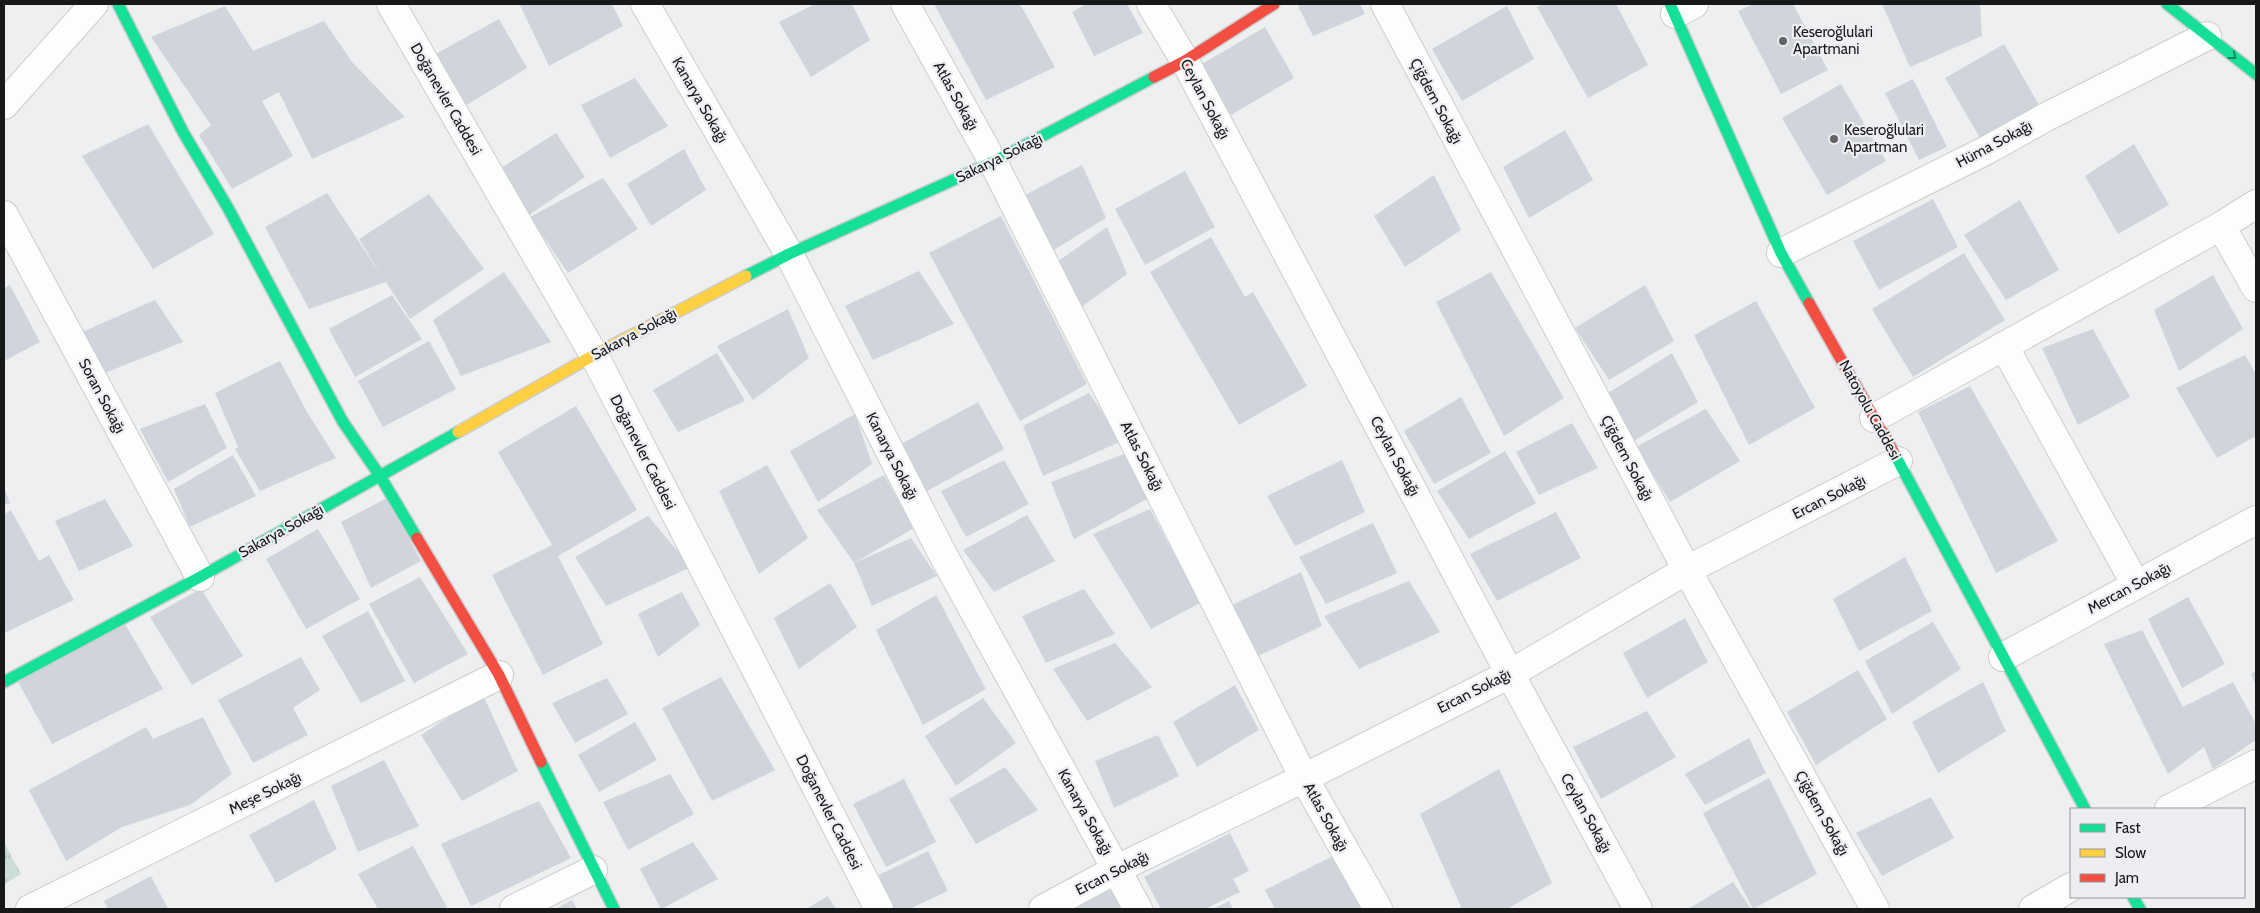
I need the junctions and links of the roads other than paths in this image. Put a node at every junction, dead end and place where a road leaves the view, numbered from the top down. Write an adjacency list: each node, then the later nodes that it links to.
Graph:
1 (94, 4): 14 (street)
2 (118, 4): 26 (street)
3 (391, 4): 23 (street, Doğanevler Caddesi)
4 (645, 4): 20 (street, Kanarya Sokağı)
5 (905, 4): 15 (street, Atlas Sokağı)
6 (1151, 4): 12 (street, Ceylan Sokağı)
7 (1274, 4): 12 (street, Sakarya Sokağı)
8 (1385, 4): 28 (street, Çiğdem Sokağı)
9 (2167, 4): 11 (street)
10 (1680, 7): 19 (street, Natoyolu Caddesi)
11 (2208, 36): 13 (street, one-way to 13); 19 (street, Hüma Sokağı)
12 (1185, 60): 15 (street, Sakarya Sokağı); 32 (street, Ceylan Sokağı)
13 (2256, 74)
14 (8, 89)
15 (993, 162): 20 (street, Sakarya Sokağı); 36 (street, Atlas Sokağı)
16 (2256, 204): 18 (street)
17 (4, 215): 29 (street, Soran Sokağı)
18 (2221, 226): 21 (street); 22 (street)
19 (1781, 253): 24 (street, Natoyolu Caddesi)
20 (789, 254): 23 (street, Sakarya Sokağı); 39 (street, Kanarya Sokağı)
21 (2256, 288)
22 (2004, 346): 24 (street); 30 (street)
23 (594, 355): 26 (street, Sakarya Sokağı); 46 (street, Doğanevler Caddesi)
24 (1874, 418): 25 (street, Natoyolu Caddesi)
25 (1898, 461): 28 (street, Ercan Sokağı); 31 (street, Natoyolu Caddesi)
26 (380, 476): 29 (street, Sakarya Sokağı); 33 (street)
27 (2256, 520): 30 (street, Mercan Sokağı)
28 (1687, 570): 32 (street, Ercan Sokağı); 51 (street, Çiğdem Sokağı)
29 (200, 577): 34 (street, Sakarya Sokağı)
30 (2136, 585): 31 (street, Mercan Sokağı)
31 (2002, 657): 37 (street, Natoyolu Caddesi)
32 (1510, 674): 36 (street, Ercan Sokağı); 50 (street, Ceylan Sokağı)
33 (499, 675): 40 (street); 43 (street, Meşe Sokağı)
34 (4, 682)
35 (2256, 764): 38 (street)
36 (1304, 778): 39 (street, Ercan Sokağı); 49 (street, Atlas Sokağı)
37 (2084, 808)
38 (2171, 808)
39 (1117, 869): 47 (street, Ercan Sokağı); 48 (street, Kanarya Sokağı)
40 (593, 870): 44 (street); 45 (street)
41 (2070, 888): 52 (street)
42 (2134, 898): 53 (street)
43 (45, 906)
44 (514, 909)
45 (614, 909)
46 (879, 909)
47 (1043, 909)
48 (1138, 909)
49 (1378, 909)
50 (1638, 909)
51 (1875, 909)
52 (2033, 909)
53 (2140, 909)

